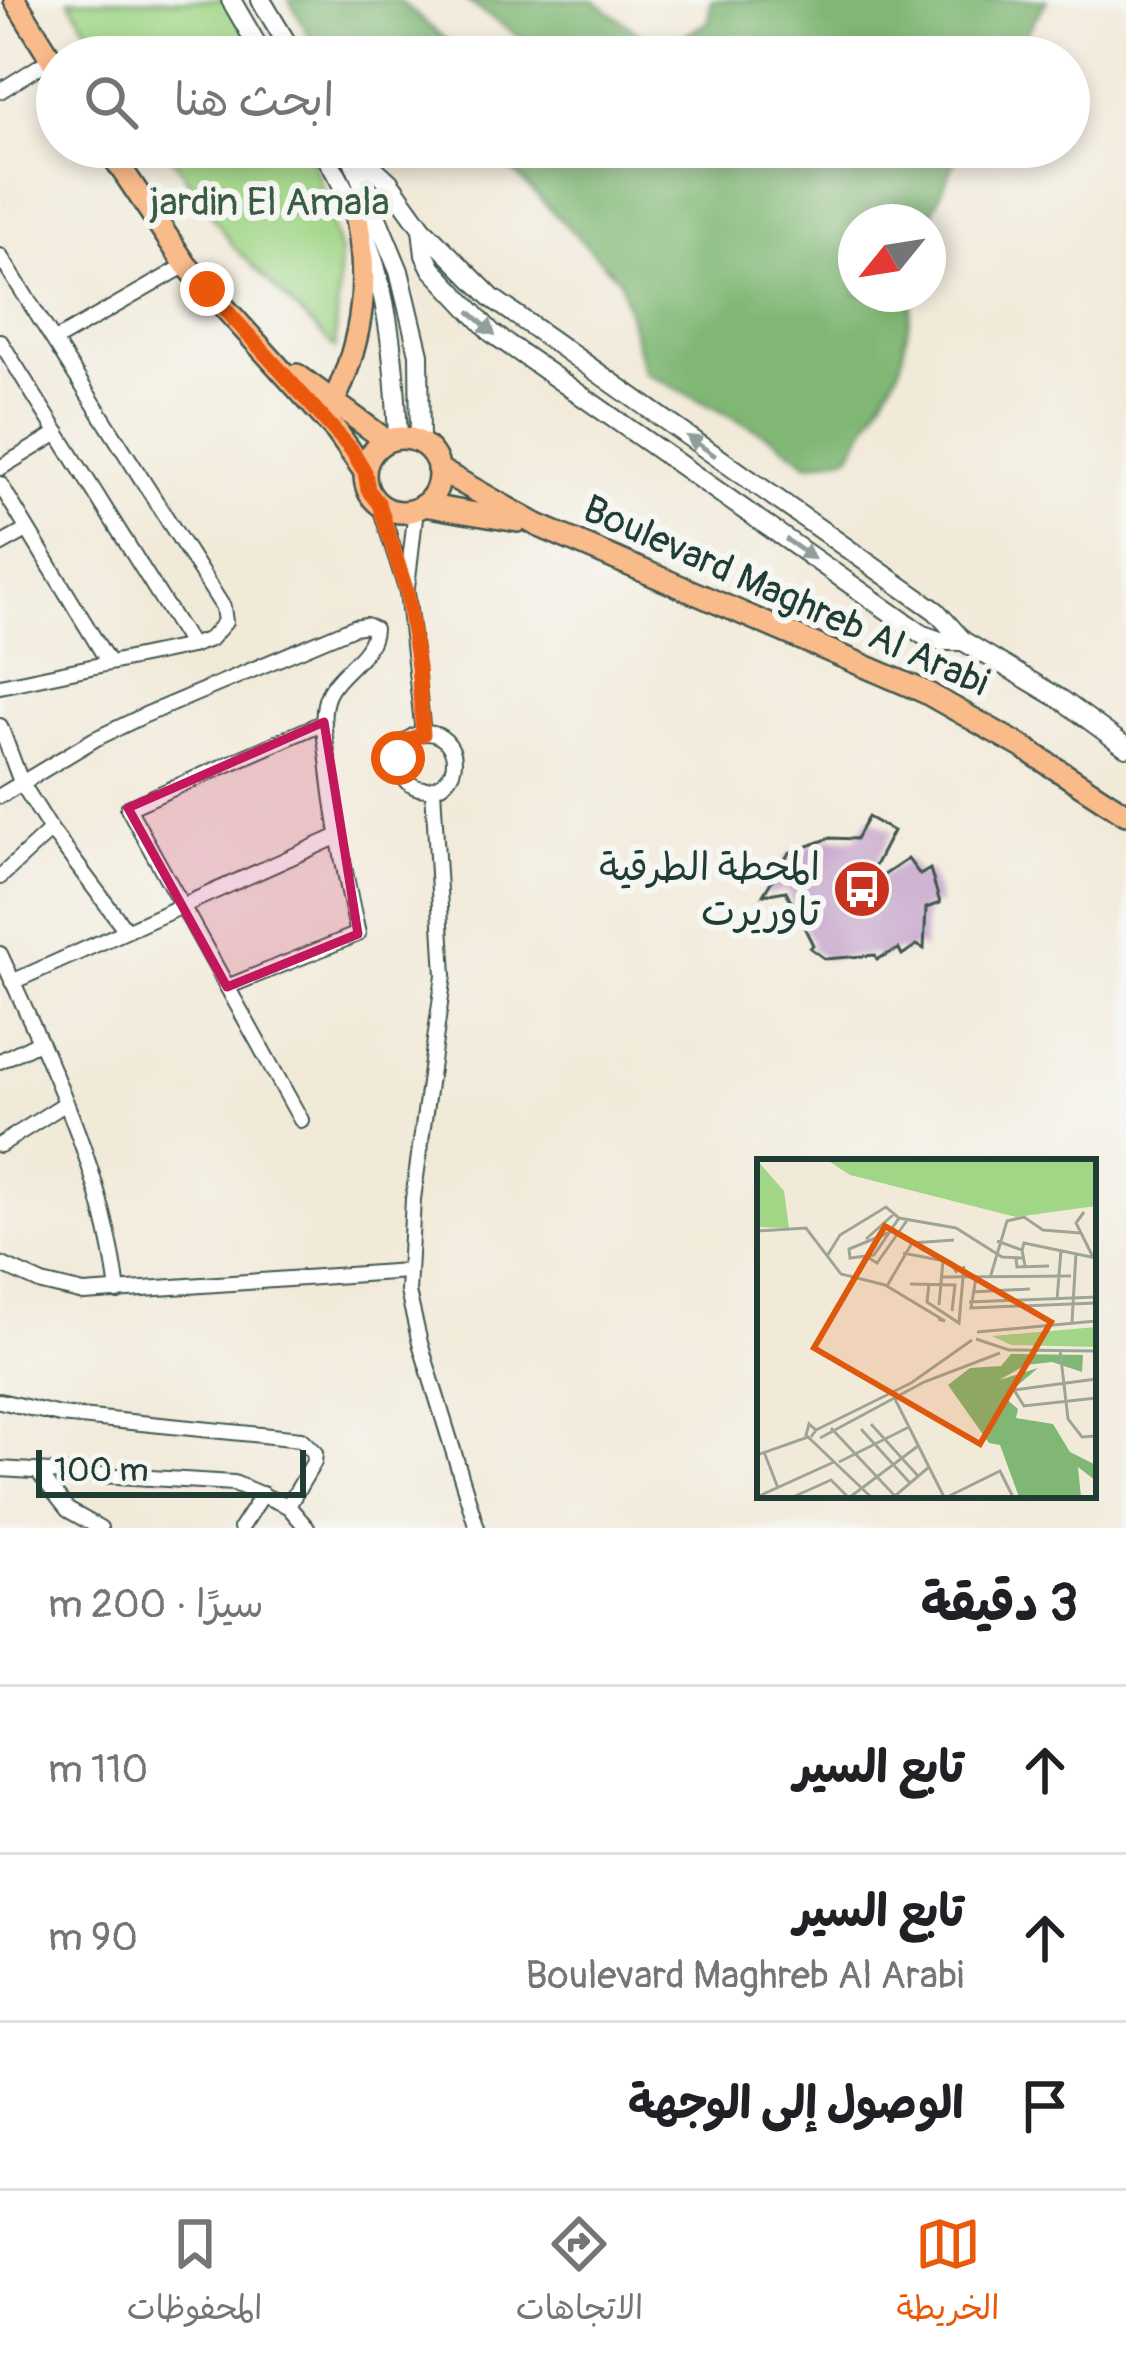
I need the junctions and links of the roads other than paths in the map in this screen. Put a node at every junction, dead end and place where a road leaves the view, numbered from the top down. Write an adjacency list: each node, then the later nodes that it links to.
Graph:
1 (15, 0): 4 (main road)
2 (230, 0): 5 (street)
3 (261, 0): 6 (street)
4 (37, 36)
5 (251, 36)
6 (282, 36)
7 (36, 72): 8 (street)
8 (0, 91)
9 (121, 168): 16 (main road)
10 (332, 168): 13 (street)
11 (358, 168): 22 (street)
12 (373, 168): 14 (street)
13 (355, 209): 20 (main road); 22 (street)
14 (422, 228): 33 (street, one-way to 14); 33 (street, one-way to 33)
15 (0, 256): 18 (street)
16 (186, 265): 18 (street); 19 (main road)
17 (0, 341): 21 (street)
18 (54, 341): 34 (street)
19 (262, 350): 20 (main road); 25 (main road)
20 (334, 401): 22 (main road)
21 (58, 434): 23 (street); 34 (street)
22 (402, 441): 24 (main road); 25 (main road)
23 (0, 468)
24 (438, 469): 28 (main road); 29 (main road, Boulevard Maghreb Al Arabi)
25 (365, 472): 27 (main road)
26 (0, 484): 30 (street)
27 (379, 504): 28 (main road); 32 (street)
28 (420, 507): 29 (main road, Boulevard Maghreb Al Arabi); 32 (street)
29 (537, 525): 44 (main road, Boulevard Maghreb Al Arabi)
30 (27, 530): 31 (street); 35 (street)
31 (0, 545)
32 (407, 592): 39 (street)
33 (963, 641): 40 (street)
34 (191, 646): 35 (street)
35 (110, 663): 36 (street)
36 (0, 686)
37 (324, 722): 41 (street); 46 (street); 48 (street)
38 (0, 726): 41 (street)
39 (423, 734): 42 (street); 42 (street)
40 (1126, 747)
41 (21, 782): 43 (street); 45 (street)
42 (434, 789): 59 (street)
43 (0, 796)
44 (1126, 814)
45 (51, 830): 47 (street); 49 (street)
46 (336, 837): 48 (street); 52 (street)
47 (0, 877)
48 (179, 904): 49 (street); 52 (street)
49 (125, 929): 51 (street)
50 (0, 954): 51 (street)
51 (12, 982): 53 (street)
52 (227, 987): 56 (street)
53 (40, 1042): 54 (street); 55 (street)
54 (0, 1061)
55 (67, 1103): 57 (street); 60 (street)
56 (301, 1120)
57 (0, 1145)
58 (0, 1264): 60 (street)
59 (407, 1270): 60 (street); 69 (street)
60 (118, 1292)
61 (0, 1401): 65 (street)
62 (0, 1469): 63 (street)
63 (38, 1472): 64 (street); 66 (street)
64 (263, 1494): 65 (street); 67 (street)
65 (288, 1506): 68 (street)
66 (100, 1528)
67 (242, 1528)
68 (307, 1528)
69 (477, 1528)

